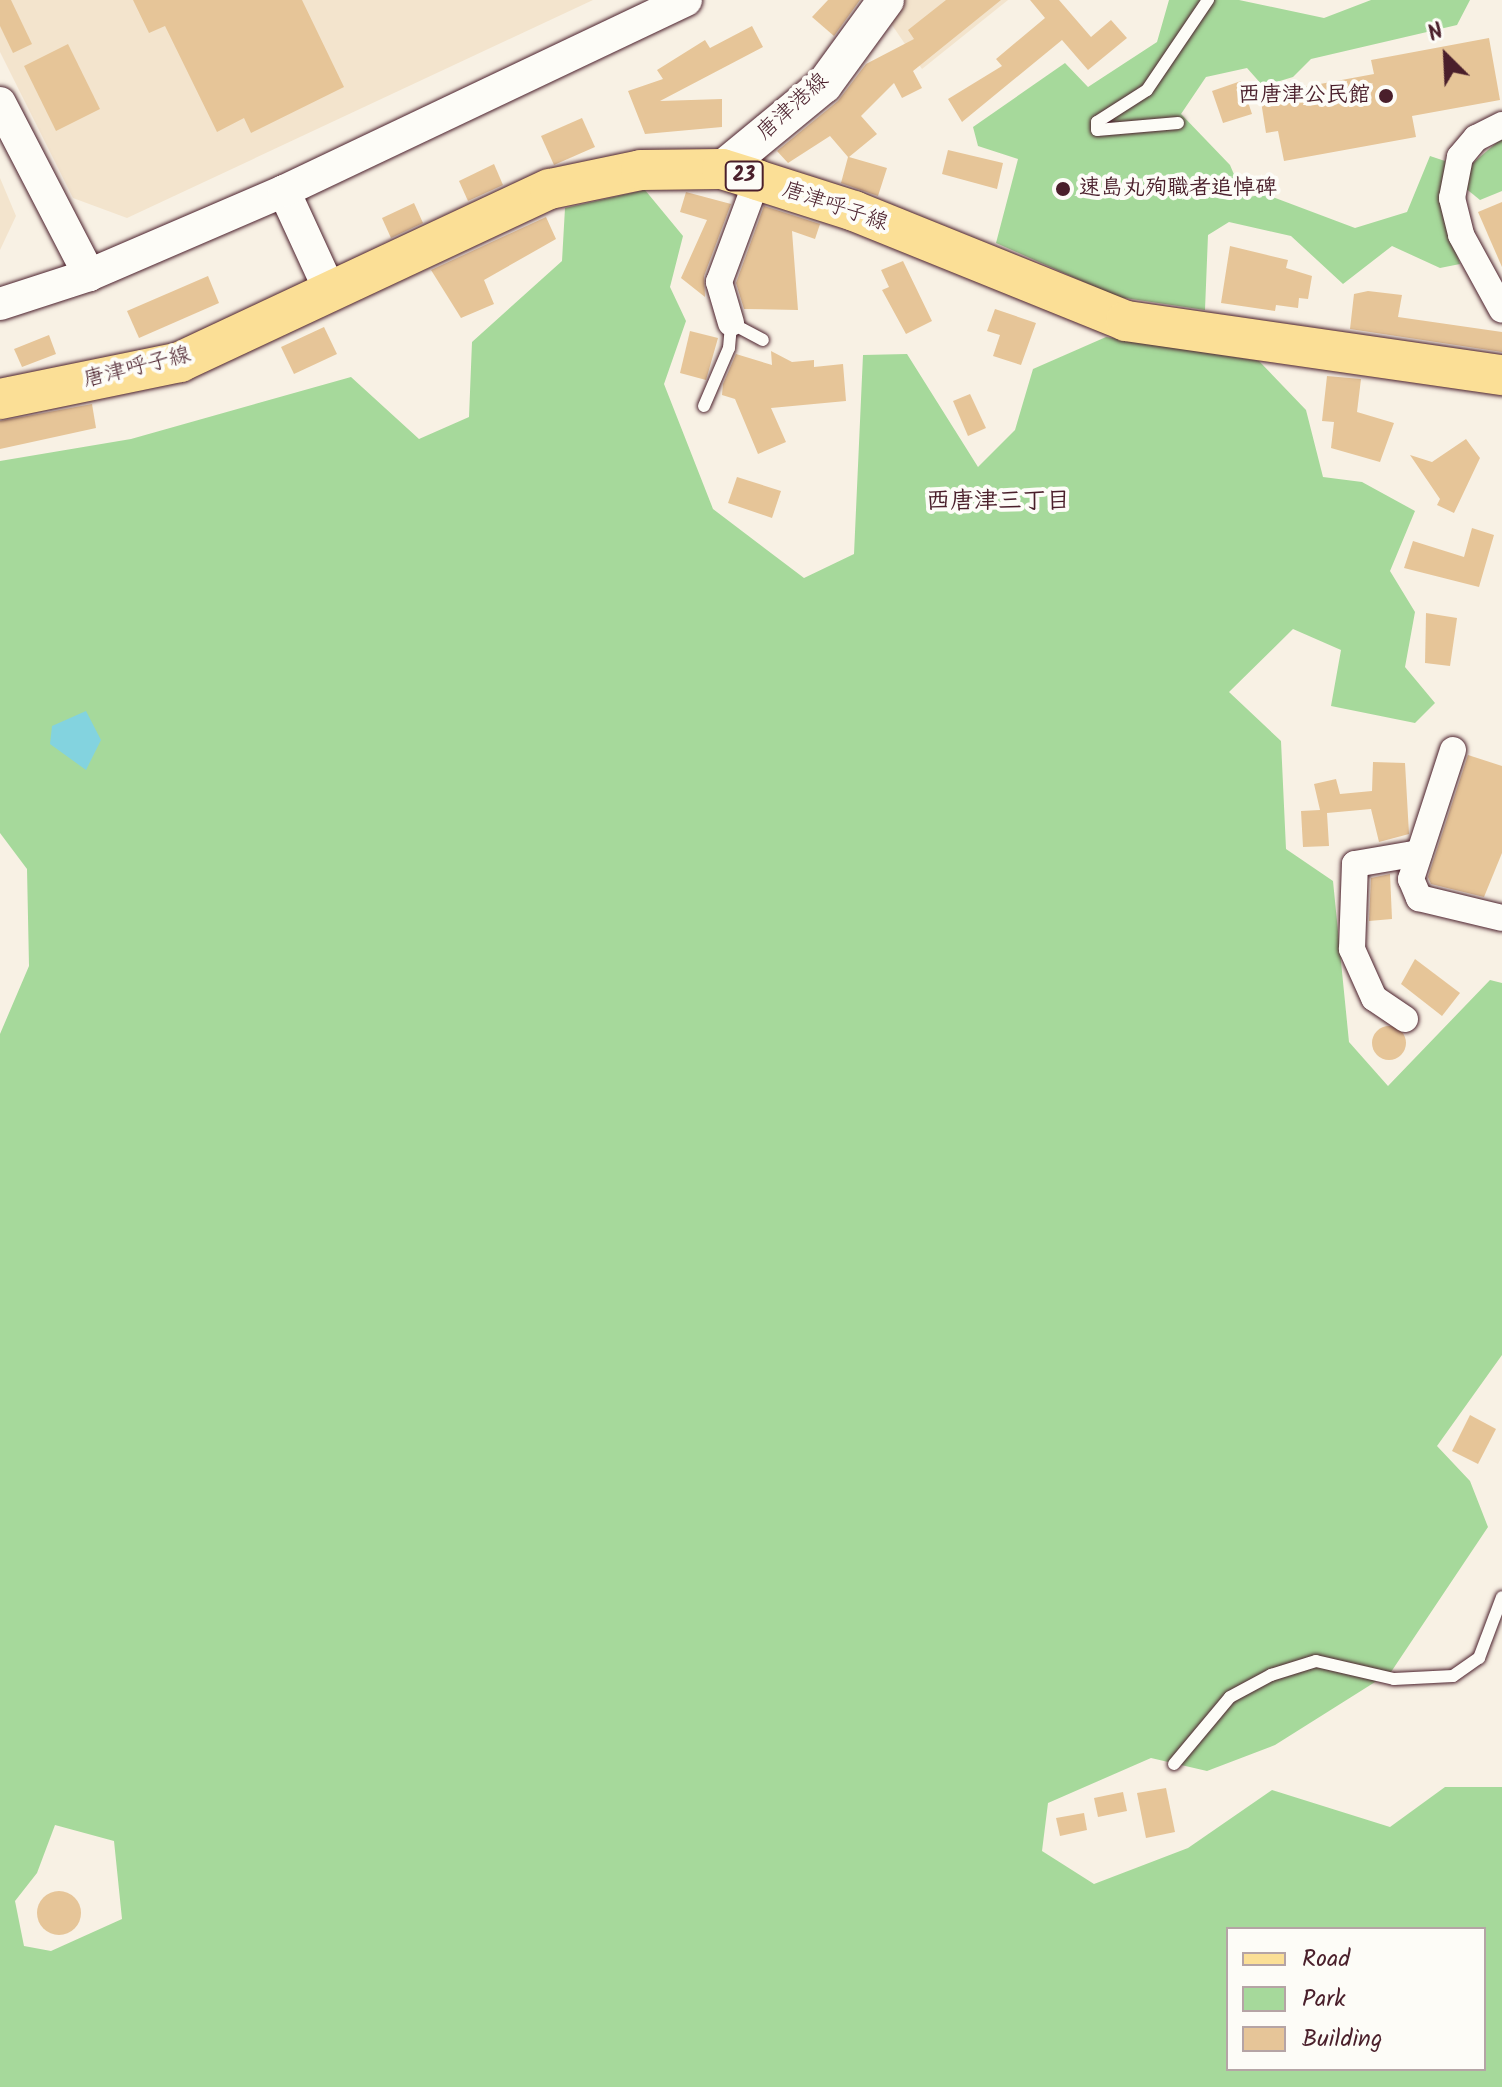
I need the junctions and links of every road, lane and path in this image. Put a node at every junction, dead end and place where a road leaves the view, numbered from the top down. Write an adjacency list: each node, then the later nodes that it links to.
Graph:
1 (686, 0): 8 (street)
2 (886, 0): 7 (main road, 唐津港線)
3 (1208, 0): 5 (lane)
4 (0, 103): 9 (street)
5 (1178, 123)
6 (1502, 125): 12 (street)
7 (739, 175): 10 (main road, 唐津呼子線 / 23); 13 (street); 15 (main road, 唐津呼子線 / 23)
8 (284, 191): 9 (street); 10 (street)
9 (89, 275): 11 (street)
10 (331, 293): 16 (main road, 唐津呼子線 / 23)
11 (0, 304)
12 (1502, 310)
13 (731, 323): 14 (lane); 17 (lane)
14 (763, 340)
15 (1502, 375)
16 (0, 399)
17 (704, 406)
18 (1453, 750): 19 (street)
19 (1419, 853): 20 (street); 21 (street)
20 (1502, 918)
21 (1405, 1019)
22 (1502, 1597): 23 (lane)
23 (1174, 1764)

